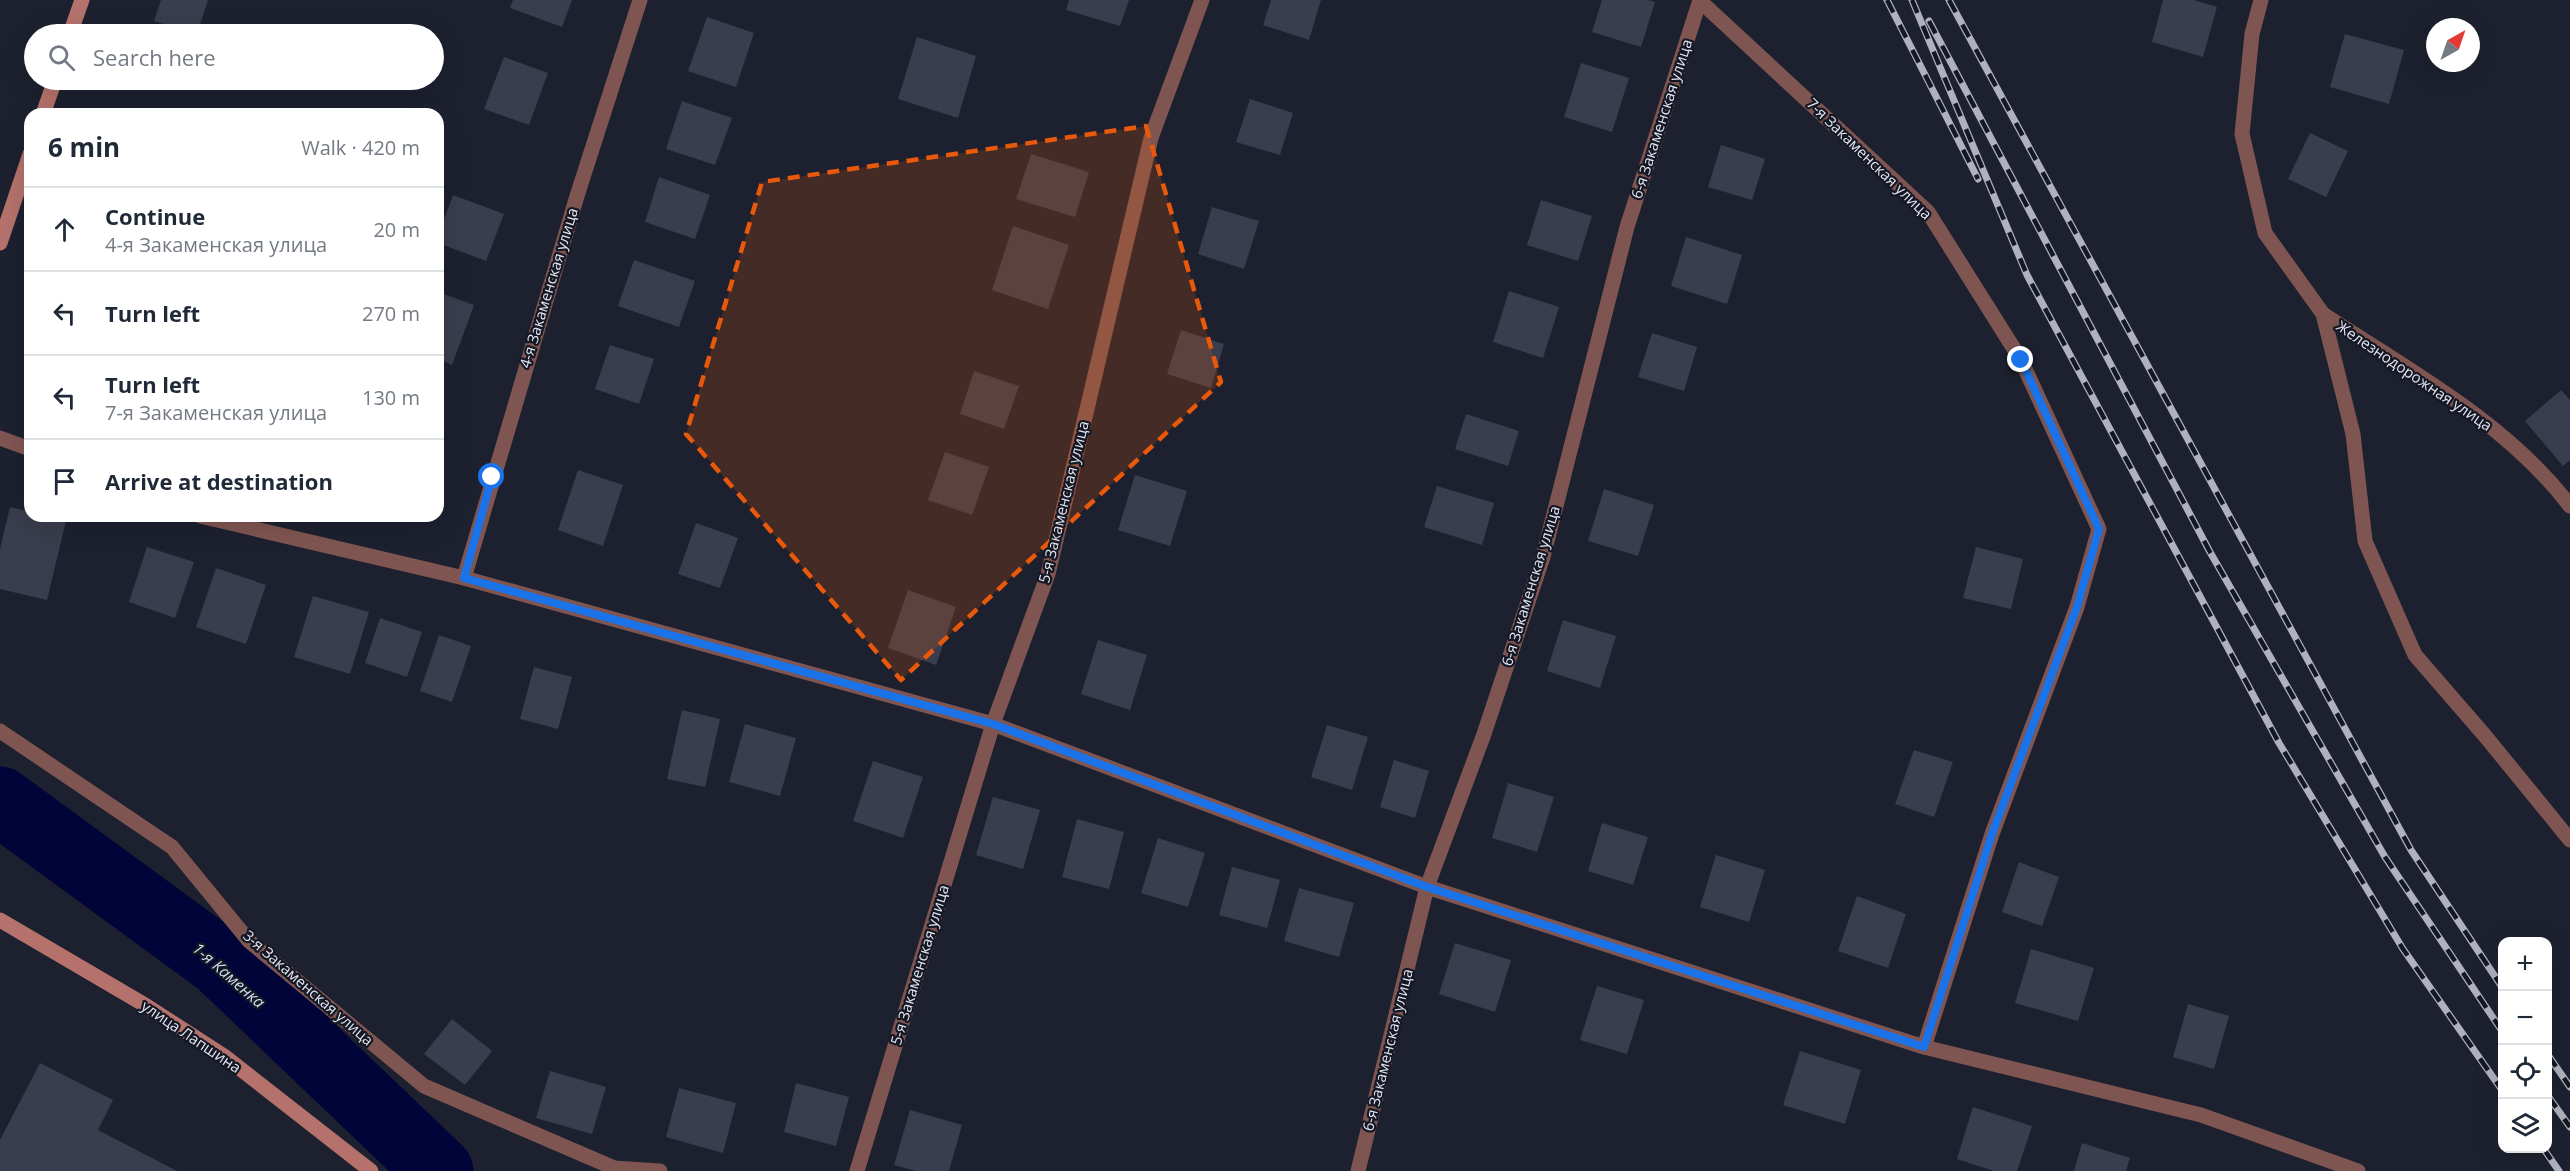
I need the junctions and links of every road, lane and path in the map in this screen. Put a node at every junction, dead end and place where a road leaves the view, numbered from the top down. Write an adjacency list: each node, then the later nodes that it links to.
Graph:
1 (82, 0): 6 (street)
2 (640, 0): 16 (street, 4-я Закаменская улица)
3 (1202, 0): 17 (street, 5-я Закаменская улица)
4 (2261, 0): 11 (street)
5 (1700, 1): 20 (street, 6-я Закаменская улица); 22 (street, 7-я Закаменская улица)
6 (74, 24)
7 (51, 90): 8 (street)
8 (45, 108)
9 (24, 172): 10 (street)
10 (0, 243)
11 (2323, 314): 14 (street, Железнодорожная улица); 19 (street, Железнодорожная улица)
12 (0, 438): 13 (street)
13 (24, 447)
14 (2570, 506)
15 (226, 522): 16 (street)
16 (464, 578): 17 (street)
17 (993, 724): 20 (street); 25 (street, 5-я Закаменская улица)
18 (0, 731): 24 (street, 3-я Закаменская улица)
19 (2570, 840)
20 (1427, 887): 22 (street); 26 (street, 6-я Закаменская улица)
21 (0, 920): 23 (street, улица Лапшина)
22 (1924, 1047): 27 (street)
23 (371, 1171)
24 (660, 1171)
25 (857, 1171)
26 (1358, 1171)
27 (2358, 1171)

